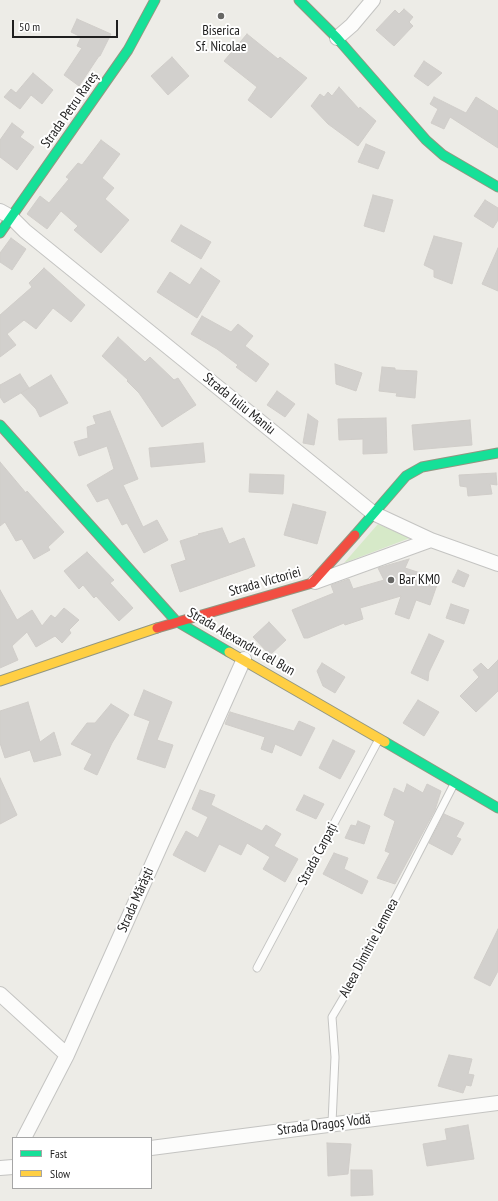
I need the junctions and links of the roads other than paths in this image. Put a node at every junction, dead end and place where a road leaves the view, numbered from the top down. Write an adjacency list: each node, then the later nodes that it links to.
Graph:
1 (155, 0): 6 (street, Strada Petru Rareș)
2 (299, 0): 4 (street)
3 (373, 0): 4 (street)
4 (337, 38): 5 (street)
5 (498, 187)
6 (5, 214): 7 (street, Strada Petru Rareș); 10 (street, Strada Iuliu Maniu)
7 (0, 233)
8 (0, 425): 14 (street, Strada Alexandru cel Bun)
9 (498, 454): 10 (street, Strada Victoriei)
10 (373, 513): 11 (street, Strada Iuliu Maniu); 13 (street, Strada Victoriei)
11 (431, 540): 12 (street, Strada Iuliu Maniu); 13 (street)
12 (498, 564)
13 (312, 583): 14 (street, Strada Victoriei)
14 (176, 621): 15 (street, Strada Alexandru cel Bun); 16 (street, Strada Victoriei)
15 (244, 659): 17 (street, Strada Alexandru cel Bun); 22 (street, Strada Mărăști)
16 (0, 681)
17 (379, 739): 18 (street, Strada Alexandru cel Bun); 20 (lane, Strada Carpați)
18 (454, 783): 19 (street, Strada Alexandru cel Bun); 24 (lane, Aleea Dimitrie Lemnea)
19 (498, 808)
20 (257, 968)
21 (0, 994): 22 (street)
22 (67, 1055): 25 (street, Strada Mărăști)
23 (498, 1103): 24 (street, Strada Dragoș Vodă)
24 (332, 1123): 26 (street, Strada Dragoș Vodă)
25 (25, 1137)
26 (152, 1148)

